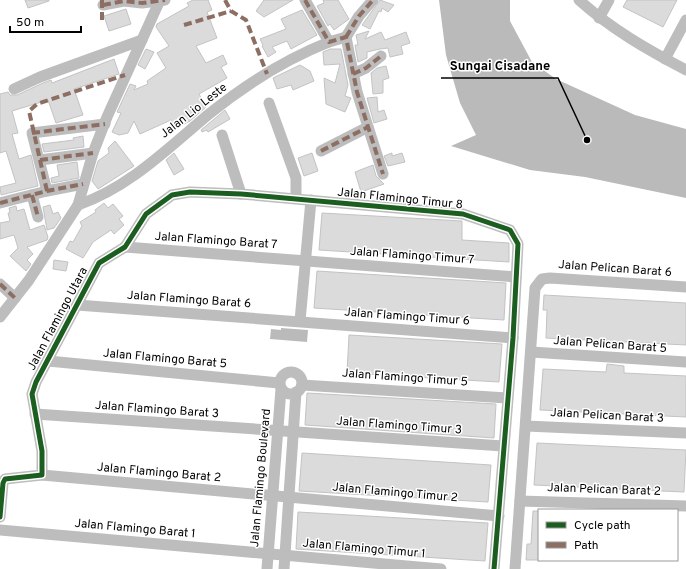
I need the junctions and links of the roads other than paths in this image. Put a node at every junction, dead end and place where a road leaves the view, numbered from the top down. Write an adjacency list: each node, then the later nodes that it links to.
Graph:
1 (162, 0): 6 (street); 10 (street)
2 (305, 0): 11 (street)
3 (373, 0): 9 (street)
4 (578, 0): 7 (street)
5 (609, 0): 7 (street)
6 (103, 5)
7 (599, 18): 13 (street)
8 (686, 20): 13 (street)
9 (346, 37): 11 (street, Jalan Lio Leste); 15 (street)
10 (142, 40): 16 (street); 18 (street)
11 (329, 42): 32 (street, Jalan Lio Leste)
12 (381, 56): 15 (street)
13 (665, 59): 14 (street)
14 (686, 70)
15 (353, 74): 19 (street)
16 (14, 89)
17 (269, 103): 29 (street)
18 (105, 124): 22 (street); 23 (street)
19 (368, 128): 21 (street); 24 (street)
20 (222, 135): 27 (street)
21 (321, 151)
22 (93, 153): 23 (street); 25 (street)
23 (40, 160): 26 (street)
24 (383, 174)
25 (83, 184): 26 (street); 32 (street)
26 (47, 190): 28 (street)
27 (241, 194): 29 (street, Jalan Flamingo Timur 8); 34 (street, Jalan Flamingo Utara)
28 (32, 195): 31 (street); 33 (street)
29 (296, 198): 30 (street, Jalan Flamingo Timur 8)
30 (311, 200): 35 (street); 36 (street, Jalan Flamingo Timur 8)
31 (0, 203)
32 (78, 204): 39 (street)
33 (38, 217)
34 (125, 247): 35 (street, Jalan Flamingo Barat 7); 40 (street, Jalan Flamingo Utara)
35 (306, 261): 36 (street, Jalan Flamingo Timur 7); 42 (street)
36 (516, 277): 43 (street)
37 (0, 284): 39 (street)
38 (686, 287): 44 (street, Jalan Pelican Barat 6)
39 (16, 298): 41 (street)
40 (77, 305): 42 (street, Jalan Flamingo Barat 6); 45 (street, Jalan Flamingo Utara)
41 (0, 317)
42 (300, 322): 43 (street, Jalan Flamingo Timur 6)
43 (512, 338): 49 (street)
44 (532, 352): 46 (street, Jalan Pelican Barat 5); 51 (street)
45 (48, 361): 47 (street, Jalan Flamingo Barat 5); 50 (street, Jalan Flamingo Utara)
46 (686, 362)
47 (280, 386): 48 (street); 48 (street); 52 (street, Jalan Flamingo Boulevard)
48 (299, 389): 49 (street, Jalan Flamingo Timur 5); 53 (street)
49 (508, 398): 55 (street)
50 (35, 414): 52 (street, Jalan Flamingo Barat 3); 56 (street, Jalan Flamingo Utara)
51 (526, 426): 54 (street, Jalan Pelican Barat 3); 59 (street)
52 (278, 431): 53 (street, Jalan Flamingo Barat 3); 57 (street, Jalan Flamingo Boulevard)
53 (294, 432): 55 (street, Jalan Flamingo Timur 3); 58 (street)
54 (686, 433)
55 (503, 446): 61 (street)
56 (42, 475): 57 (street, Jalan Flamingo Barat 2); 62 (street)
57 (273, 496): 58 (street, Jalan Flamingo Barat 2); 64 (street, Jalan Flamingo Boulevard)
58 (289, 497): 61 (street, Jalan Flamingo Timur 2); 65 (street)
59 (520, 501): 60 (street, Jalan Pelican Barat 2); 70 (street)
60 (686, 506)
61 (499, 516): 69 (street)
62 (0, 517)
63 (0, 530): 64 (street, Jalan Flamingo Barat 1)
64 (268, 554): 65 (street, Jalan Flamingo Barat 1); 66 (street, Jalan Flamingo Boulevard)
65 (285, 555): 67 (street); 68 (street, Jalan Flamingo Timur 1)
66 (267, 569)
67 (284, 569)
68 (441, 569)
69 (494, 569)
70 (515, 569)

